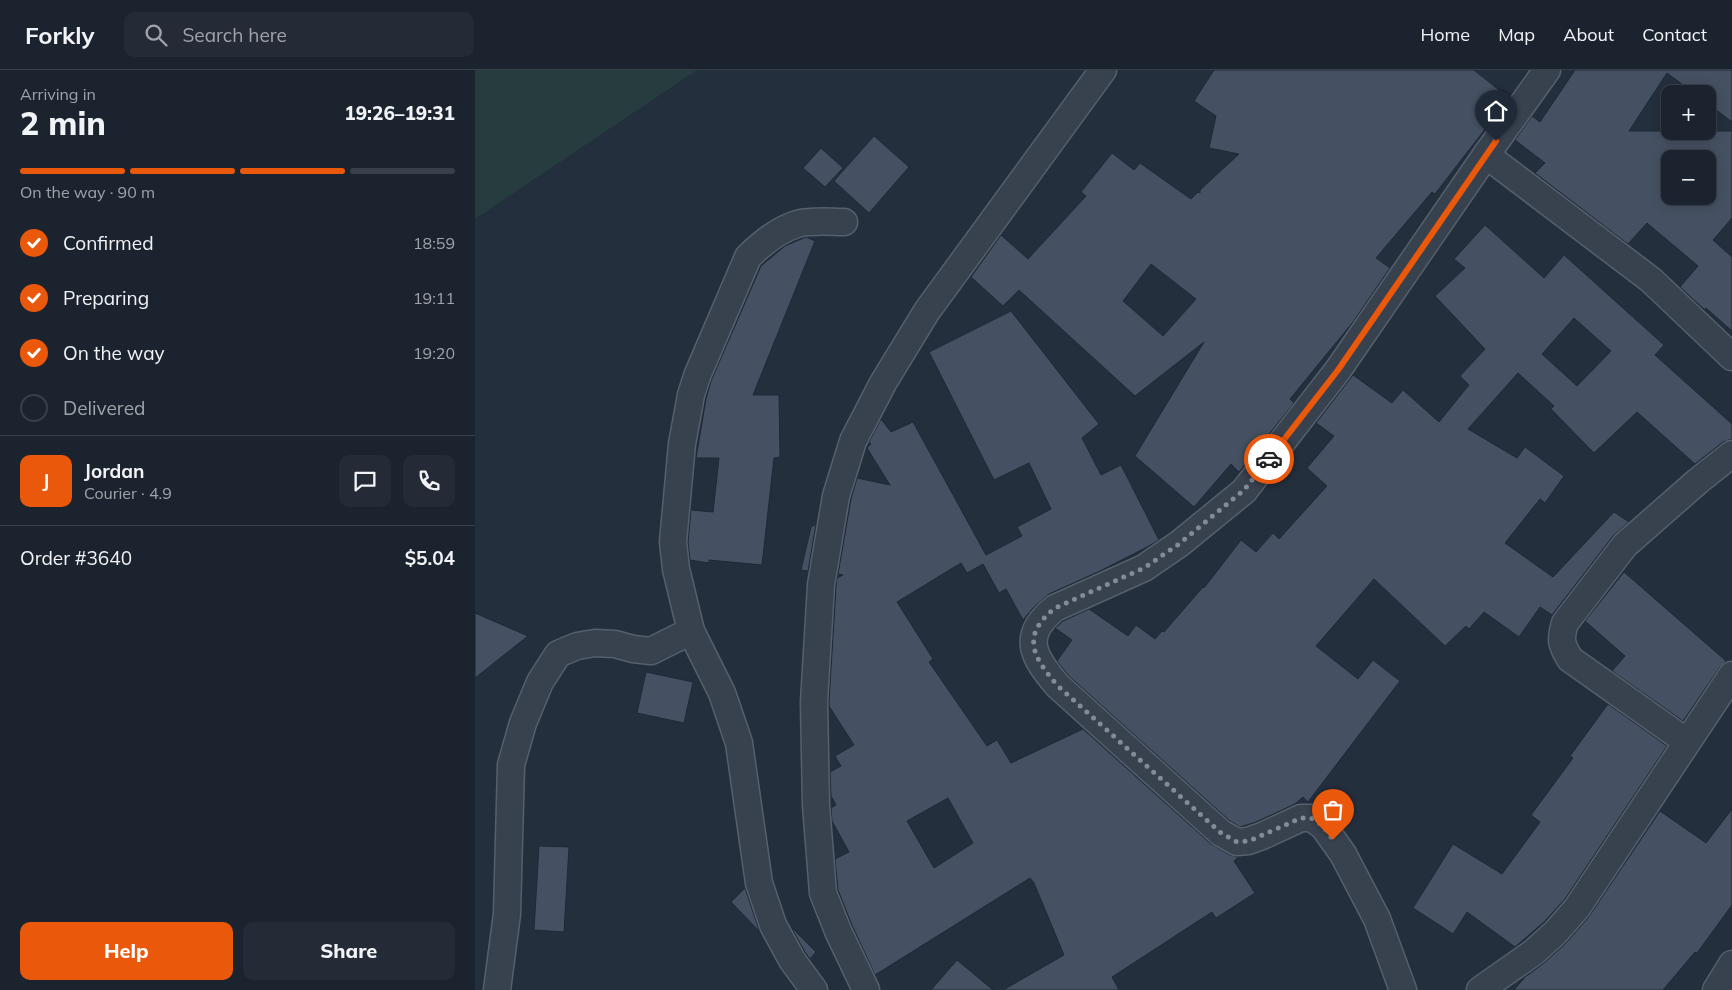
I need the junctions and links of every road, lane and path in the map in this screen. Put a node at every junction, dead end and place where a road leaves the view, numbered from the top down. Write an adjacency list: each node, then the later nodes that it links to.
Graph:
1 (1103, 70): 13 (street)
2 (1547, 70): 3 (street)
3 (1486, 155): 5 (street); 14 (street)
4 (844, 222): 7 (street)
5 (1732, 357)
6 (1732, 454): 9 (street)
7 (691, 631): 11 (street); 12 (street)
8 (1732, 675): 9 (street)
9 (1687, 742): 15 (street)
10 (1732, 964): 16 (street)
11 (497, 990)
12 (814, 990)
13 (866, 990)
14 (1403, 990)
15 (1480, 990)
16 (1716, 990)

